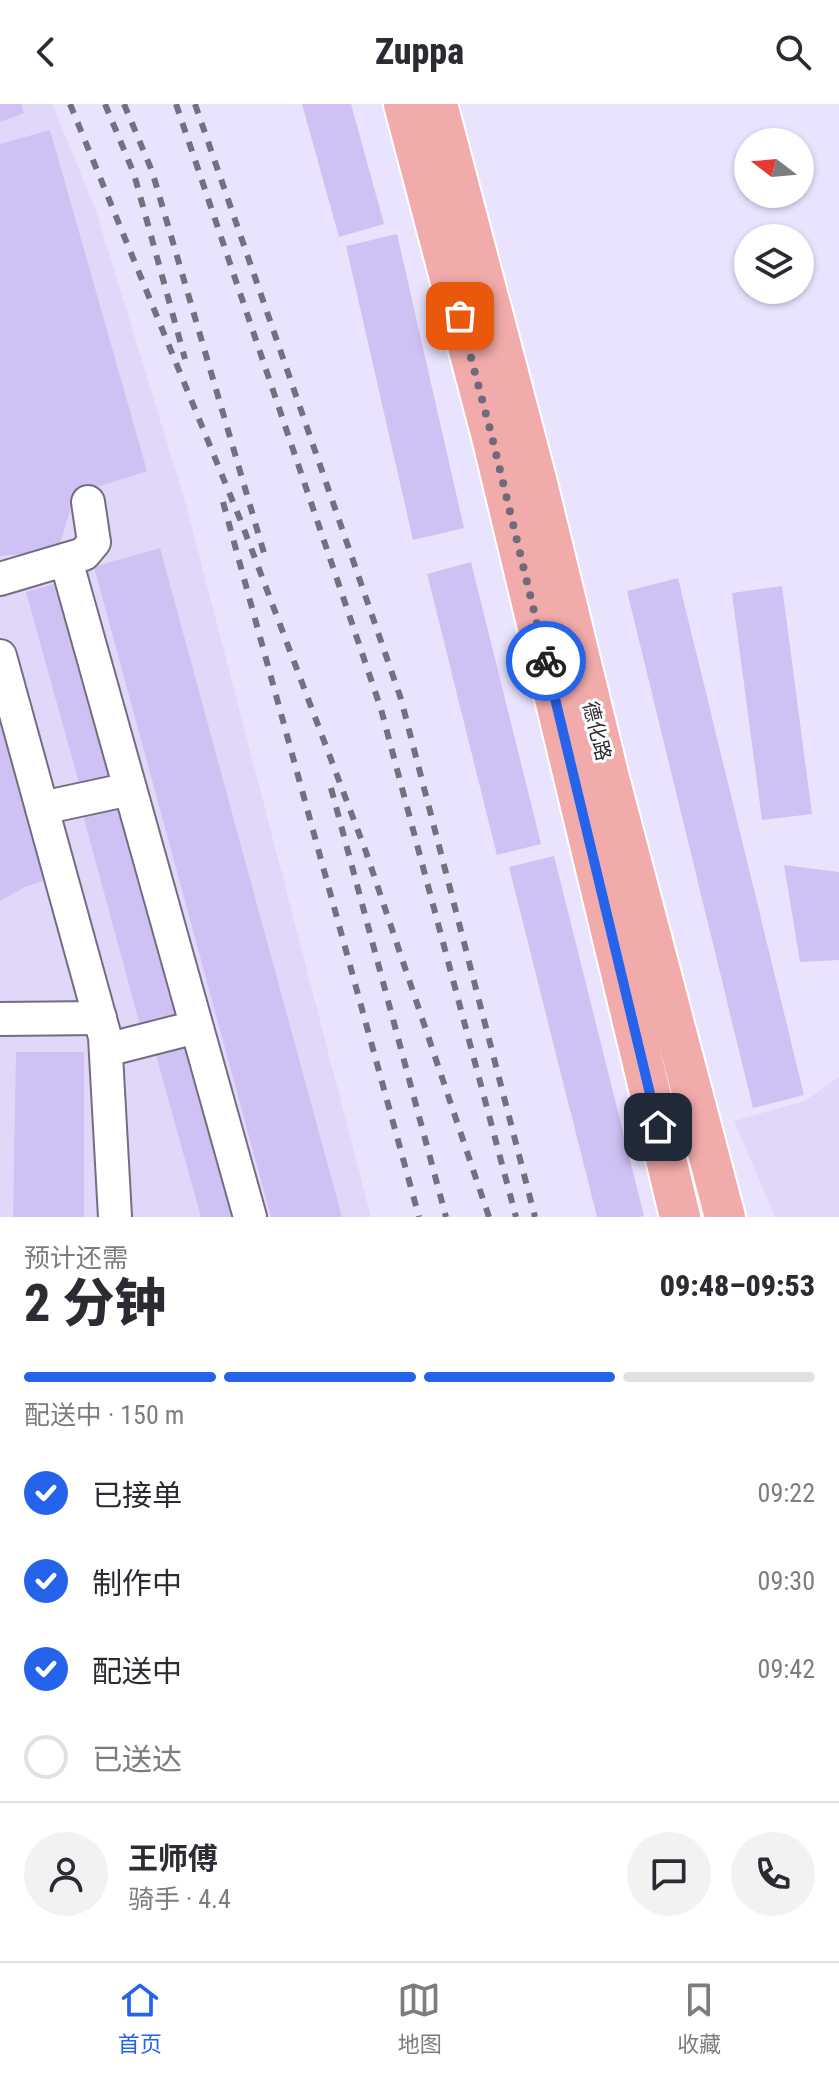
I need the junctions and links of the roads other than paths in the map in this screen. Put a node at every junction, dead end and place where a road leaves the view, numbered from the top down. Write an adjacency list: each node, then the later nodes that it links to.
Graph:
1 (404, 104): 15 (main road, 德化路)
2 (437, 104): 16 (main road, 德化路)
3 (88, 502): 4 (street)
4 (66, 560): 5 (street); 7 (street)
5 (0, 579)
6 (0, 656): 8 (street)
7 (130, 789): 8 (street); 11 (street)
8 (42, 808): 9 (street)
9 (100, 1018): 10 (street); 12 (street)
10 (0, 1019)
11 (196, 1027): 12 (street); 14 (street)
12 (106, 1050): 13 (street)
13 (115, 1217)
14 (250, 1217)
15 (680, 1217)
16 (725, 1217)

